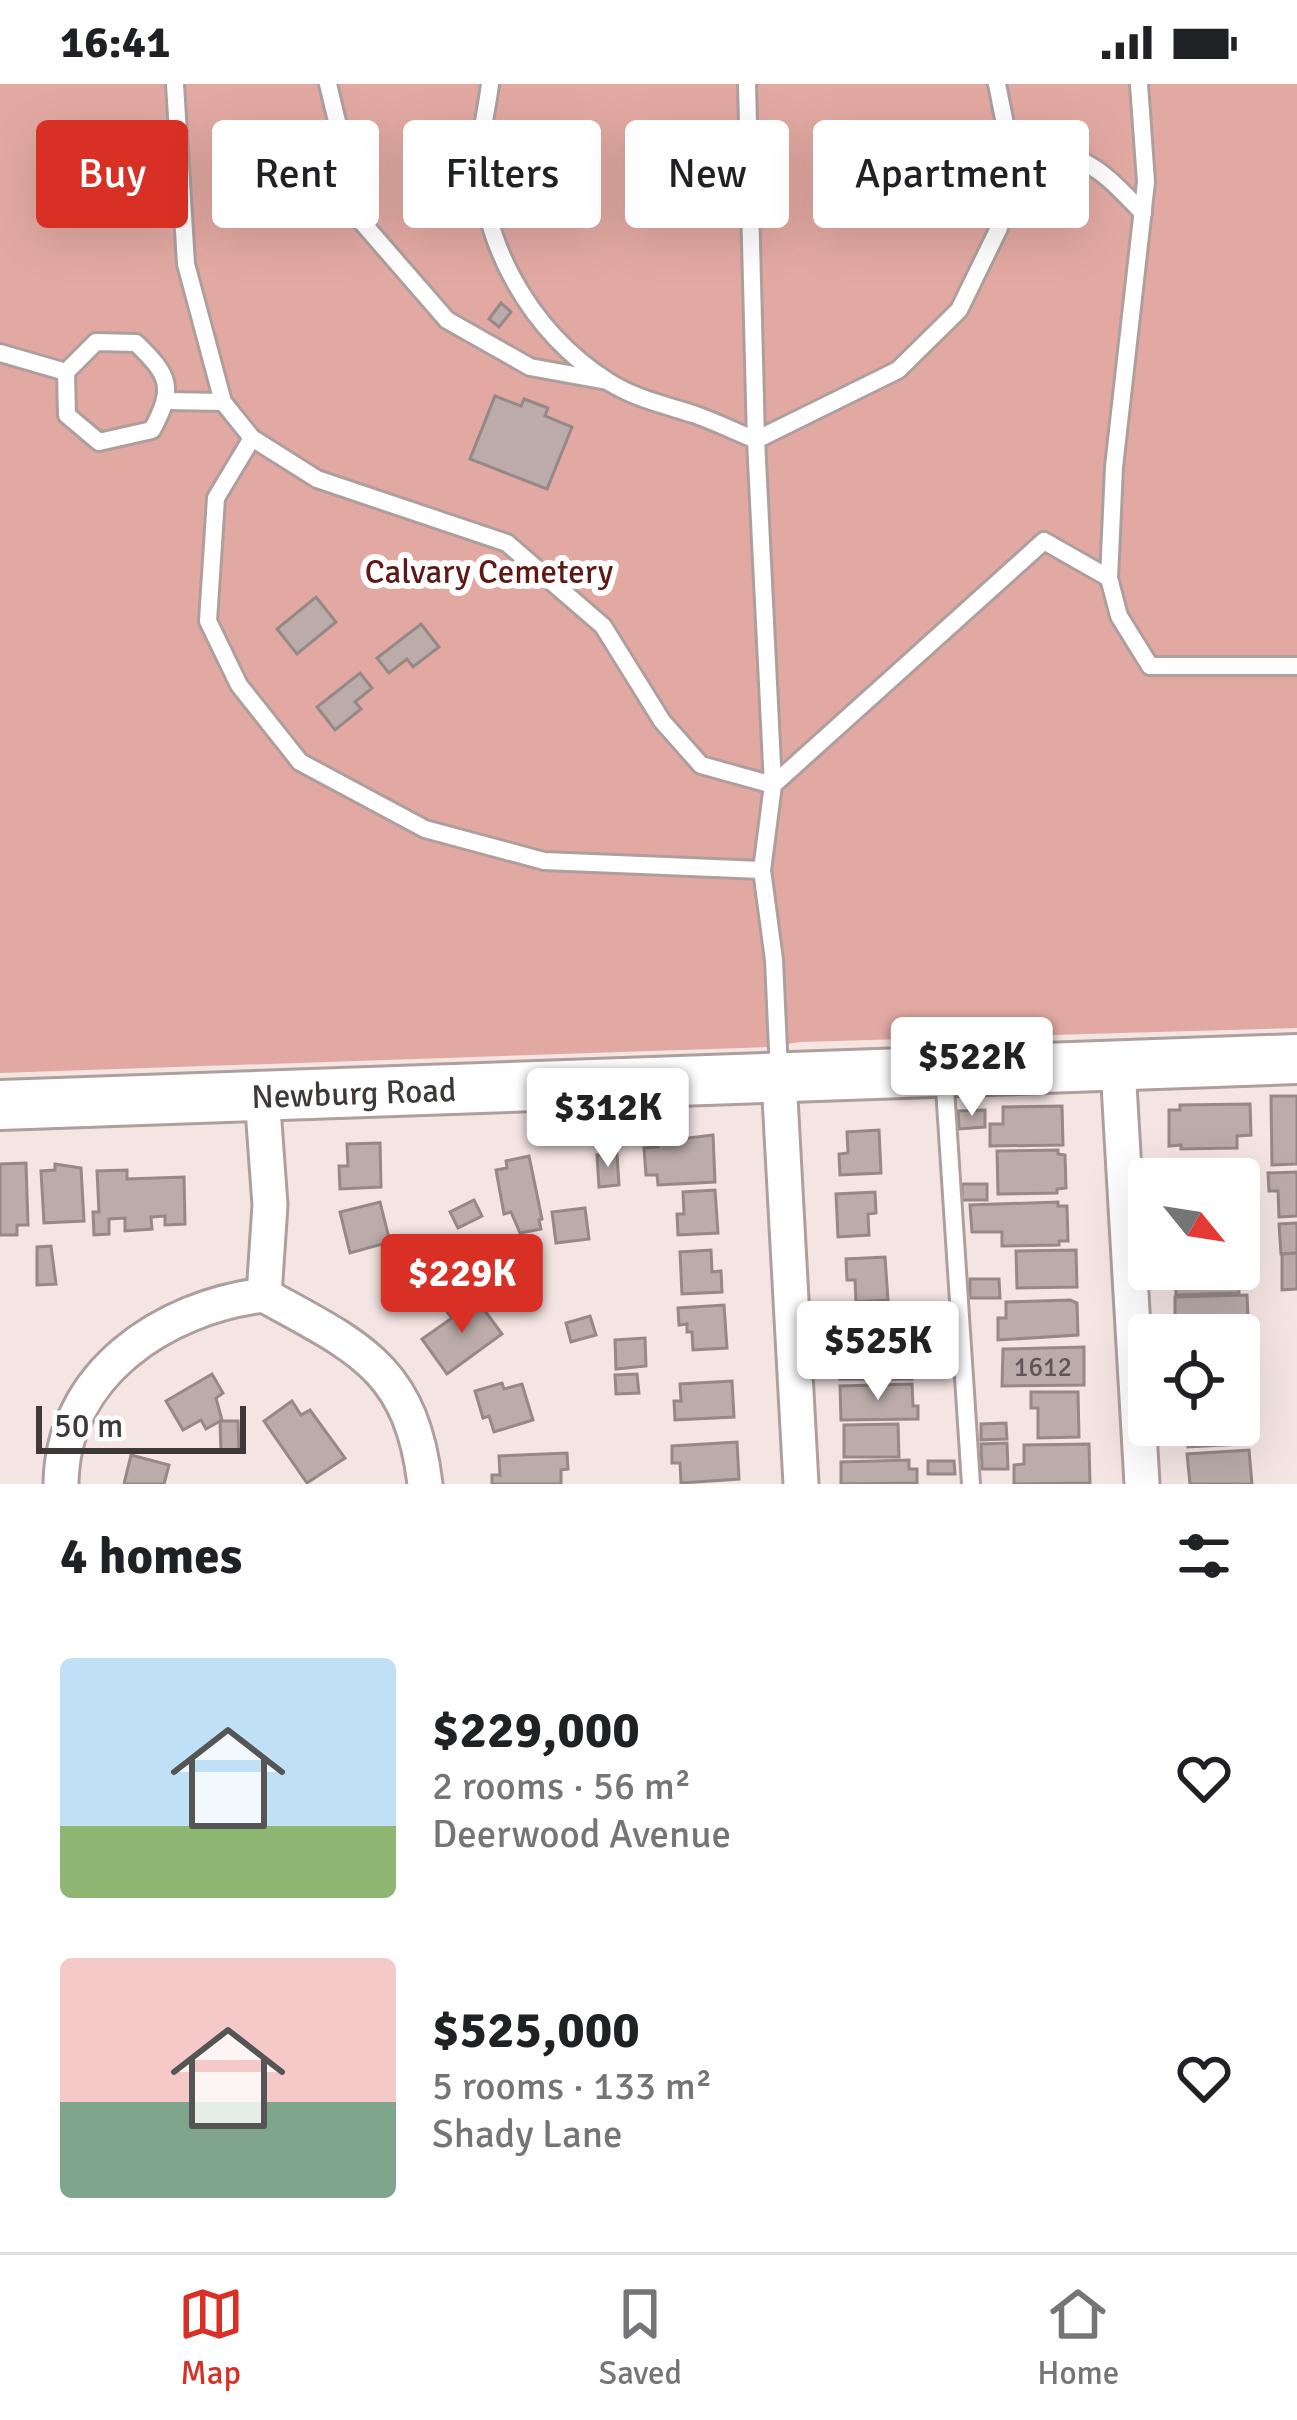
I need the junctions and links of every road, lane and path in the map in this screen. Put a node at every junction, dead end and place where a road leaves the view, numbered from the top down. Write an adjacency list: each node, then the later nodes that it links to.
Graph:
1 (175, 84): 15 (lane)
2 (328, 84): 13 (lane)
3 (490, 84): 13 (lane)
4 (747, 84): 17 (lane)
5 (997, 84): 7 (lane)
6 (1139, 84): 9 (lane)
7 (1004, 120)
8 (1089, 163): 9 (lane)
9 (1143, 214): 18 (lane)
10 (999, 228): 17 (lane)
11 (0, 353): 12 (lane)
12 (66, 372): 14 (lane); 14 (lane)
13 (608, 381): 17 (lane)
14 (167, 401): 15 (lane)
15 (223, 402): 16 (lane)
16 (252, 438): 20 (lane); 21 (lane)
17 (756, 440): 20 (lane)
18 (1109, 578): 19 (lane); 20 (lane)
19 (1297, 666)
20 (773, 785): 21 (lane)
21 (762, 870): 25 (lane)
22 (1297, 1059): 23 (main road, Newburg Road)
23 (1118, 1067): 24 (main road, Newburg Road); 33 (street)
24 (944, 1072): 25 (main road, Newburg Road); 32 (lane)
25 (779, 1079): 26 (main road, Newburg Road); 31 (street)
26 (262, 1095): 27 (main road, Newburg Road); 28 (street)
27 (0, 1105)
28 (264, 1295): 29 (street); 30 (street)
29 (61, 1484)
30 (425, 1484)
31 (801, 1484)
32 (971, 1484)
33 (1142, 1484)

